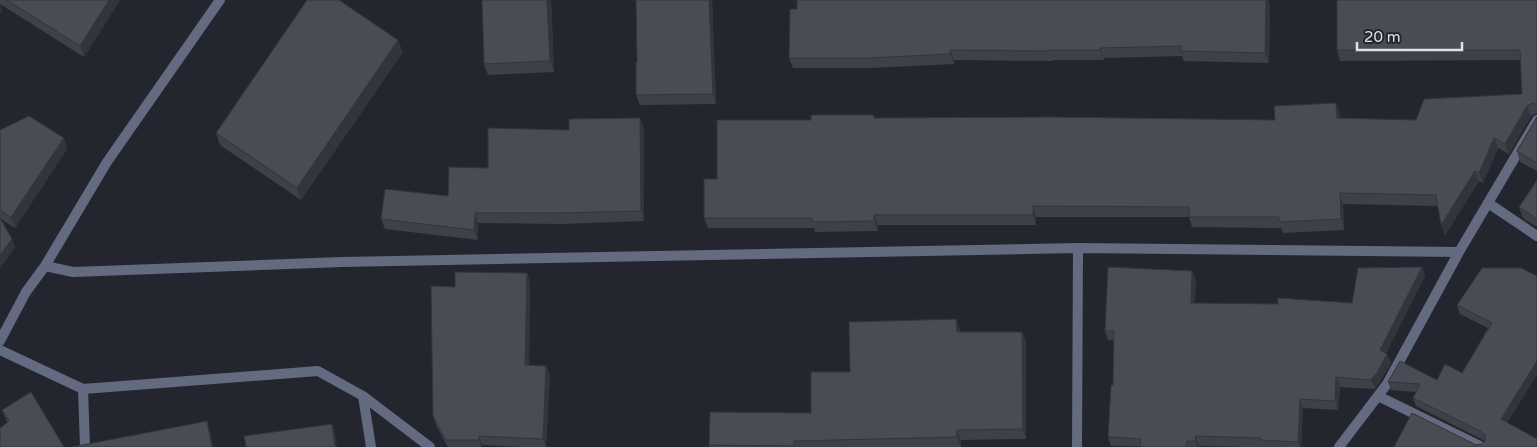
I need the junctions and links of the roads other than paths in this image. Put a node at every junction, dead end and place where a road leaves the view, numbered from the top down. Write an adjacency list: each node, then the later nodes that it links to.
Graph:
1 (220, 0): 7 (street)
2 (1537, 120): 3 (street)
3 (1488, 203): 4 (street); 6 (street)
4 (1537, 236)
5 (1078, 248): 6 (street); 7 (street); 16 (street)
6 (1459, 252): 12 (street)
7 (45, 266): 8 (street)
8 (0, 341)
9 (0, 350): 10 (street)
10 (83, 389): 11 (street); 13 (street)
11 (363, 396): 14 (street); 15 (street)
12 (1378, 396): 17 (street); 18 (street)
13 (84, 447)
14 (371, 447)
15 (430, 447)
16 (1077, 447)
17 (1339, 447)
18 (1482, 447)

